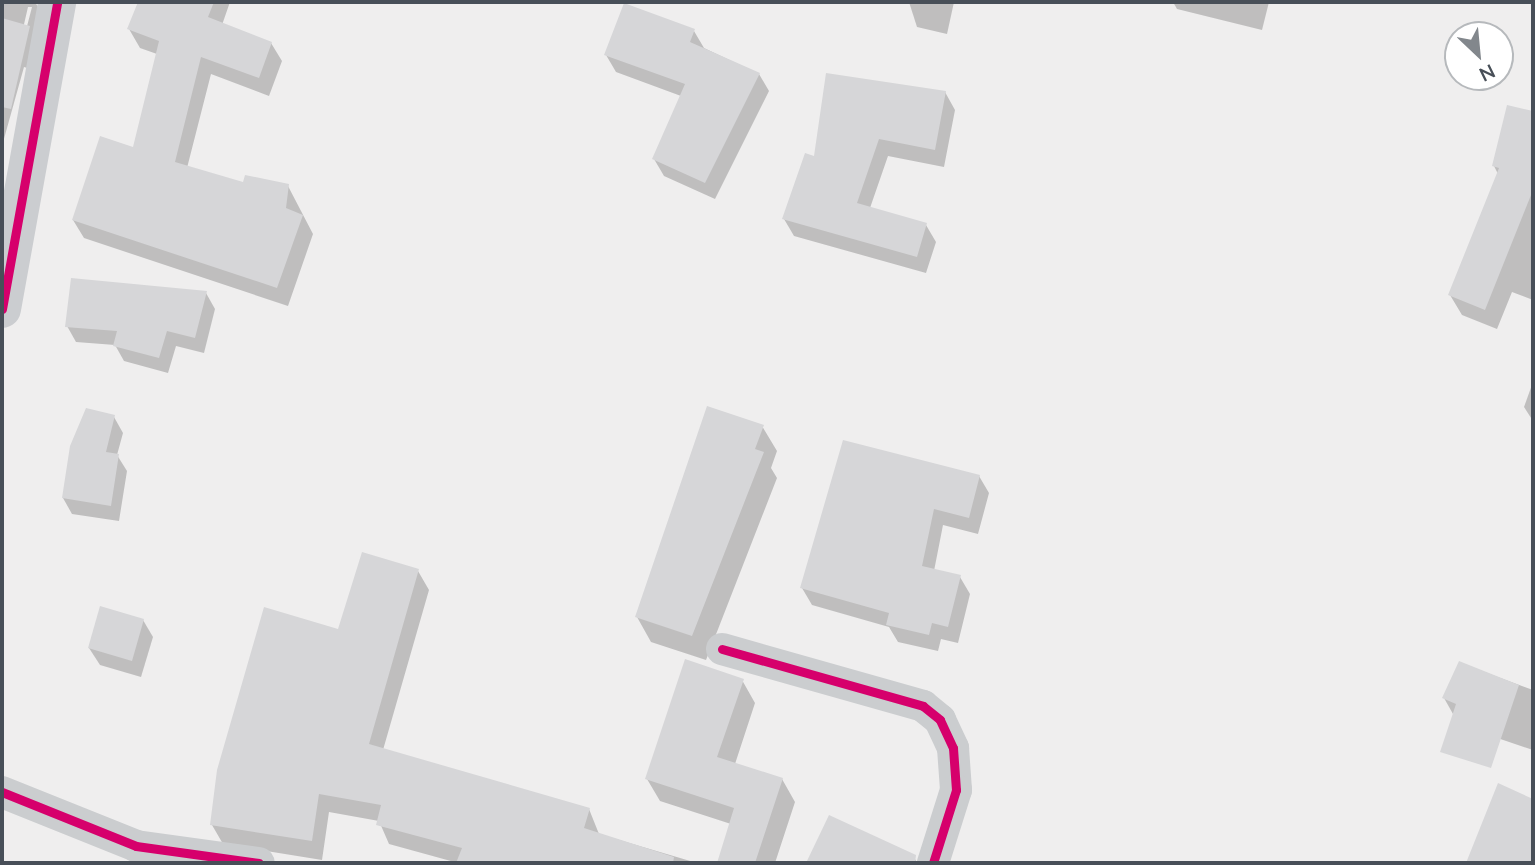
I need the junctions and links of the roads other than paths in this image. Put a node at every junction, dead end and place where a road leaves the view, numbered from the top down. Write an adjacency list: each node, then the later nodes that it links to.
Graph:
1 (57, 2): 2 (street)
2 (2, 309)
3 (722, 649): 6 (street)
4 (2, 792): 5 (street)
5 (259, 863)
6 (933, 863)

